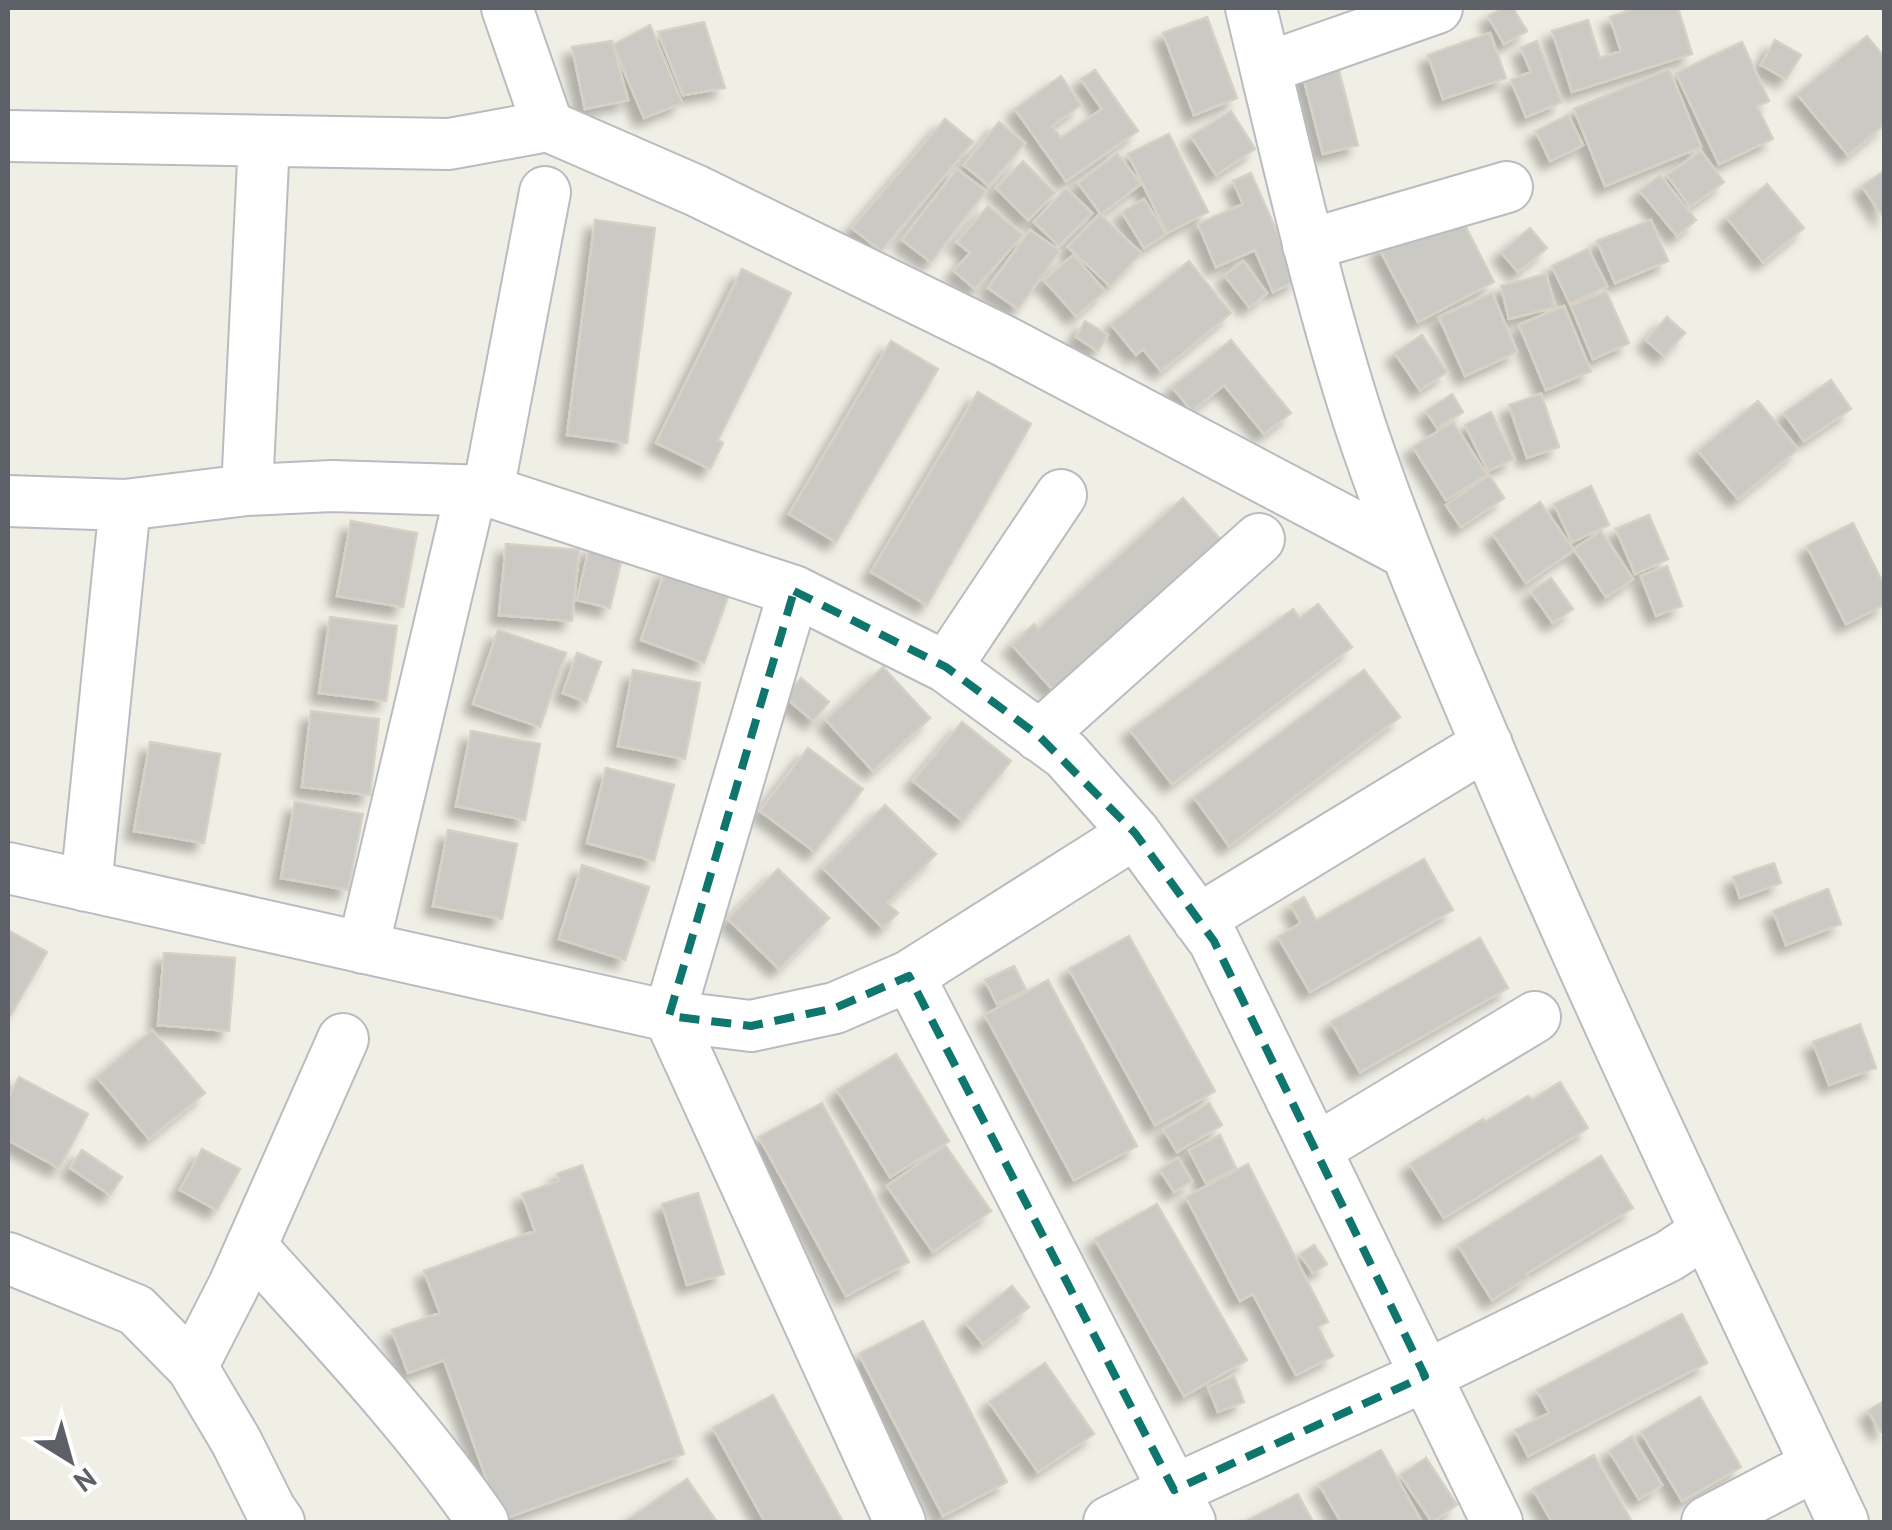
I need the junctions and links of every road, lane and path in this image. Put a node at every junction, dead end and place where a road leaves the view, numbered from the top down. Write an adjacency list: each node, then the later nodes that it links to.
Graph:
1 (507, 8): 5 (street)
2 (1251, 8): 4 (street)
3 (1436, 8): 4 (street)
4 (1266, 68): 10 (street)
5 (548, 126): 7 (street); 17 (street)
6 (8, 138): 7 (street)
7 (264, 141): 11 (street)
8 (1506, 187): 10 (street)
9 (545, 192): 12 (street)
10 (1308, 245): 17 (street)
11 (247, 490): 12 (street); 15 (street)
12 (480, 491): 18 (street); 26 (street)
13 (1061, 495): 19 (street)
14 (8, 500): 15 (street)
15 (125, 506): 24 (street)
16 (1259, 539): 20 (street)
17 (1406, 554): 21 (street)
18 (794, 591): 19 (street); 28 (street)
19 (946, 667): 20 (street)
20 (1039, 736): 22 (street)
21 (1486, 744): 25 (street); 32 (street)
22 (1135, 833): 25 (street); 27 (street)
23 (8, 868): 24 (street)
24 (86, 886): 26 (street)
25 (1198, 920): 31 (street)
26 (363, 948): 28 (street)
27 (909, 976): 28 (street); 38 (street)
28 (670, 1016): 41 (street)
29 (1535, 1018): 31 (street)
30 (343, 1039): 33 (street)
31 (1316, 1150): 36 (street)
32 (1705, 1232): 36 (street); 37 (street)
33 (251, 1246): 35 (street); 40 (street)
34 (8, 1258): 35 (street)
35 (192, 1367): 39 (street)
36 (1425, 1376): 38 (street); 43 (street)
37 (1816, 1465): 44 (street); 45 (street)
38 (1182, 1506): 42 (street)
39 (280, 1522)
40 (483, 1522)
41 (900, 1522)
42 (1110, 1522)
43 (1496, 1522)
44 (1708, 1522)
45 (1843, 1522)

